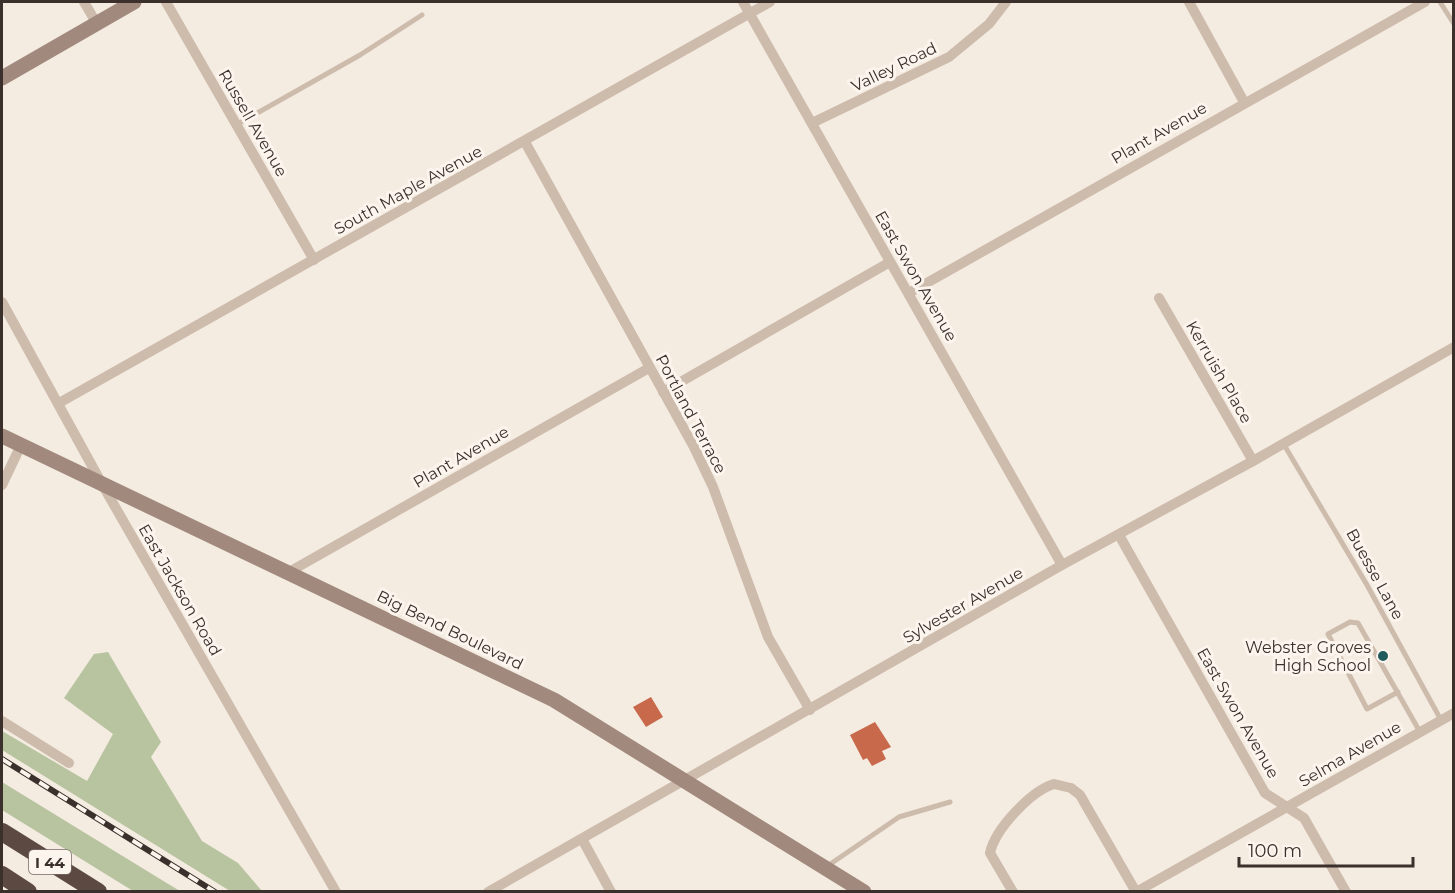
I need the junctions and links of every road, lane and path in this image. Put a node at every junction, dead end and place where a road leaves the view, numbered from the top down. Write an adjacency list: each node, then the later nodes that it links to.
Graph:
1 (84, 2): 12 (street)
2 (134, 2): 12 (main road)
3 (166, 2): 17 (street, Russell Avenue)
4 (743, 2): 10 (street, East Swon Avenue)
5 (770, 2): 10 (street, South Maple Avenue)
6 (1006, 2): 16 (street, Valley Road)
7 (1189, 2): 15 (street)
8 (1425, 2): 15 (street, Plant Avenue)
9 (1440, 2): 13 (lane)
10 (750, 13): 16 (street, East Swon Avenue); 18 (street, South Maple Avenue)
11 (422, 15): 17 (lane)
12 (97, 24): 14 (main road)
13 (1454, 24)
14 (2, 78)
15 (1244, 102): 21 (street, Plant Avenue)
16 (812, 123): 20 (street, East Swon Avenue)
17 (236, 125): 19 (street, Russell Avenue)
18 (525, 142): 19 (street, South Maple Avenue); 25 (street, Portland Terrace)
19 (314, 260): 27 (street, South Maple Avenue)
20 (890, 262): 21 (street, East Swon Avenue); 26 (street)
21 (909, 293): 35 (street, East Swon Avenue)
22 (1159, 297): 31 (street, Kerruish Place)
23 (2, 302): 27 (street, East Jackson Road)
24 (1454, 347): 29 (street, Sylvester Avenue)
25 (649, 368): 26 (street, Portland Terrace); 36 (street, Plant Avenue)
26 (663, 392): 38 (street, Portland Terrace)
27 (59, 403): 32 (street, East Jackson Road)
28 (2, 436): 30 (main road, Big Bend Boulevard)
29 (1283, 443): 31 (street, Sylvester Avenue); 40 (lane, Buesse Lane)
30 (21, 445): 32 (main road, Big Bend Boulevard); 33 (street)
31 (1253, 461): 34 (street, Sylvester Avenue)
32 (102, 484): 36 (main road, Big Bend Boulevard); 53 (street, East Jackson Road)
33 (2, 485)
34 (1119, 535): 35 (street, Sylvester Avenue); 46 (street, East Swon Avenue)
35 (1062, 565): 38 (street, Sylvester Avenue)
36 (289, 572): 44 (main road, Big Bend Boulevard)
37 (1398, 692): 37 (lane); 42 (lane)
38 (810, 710): 44 (street, Sylvester Avenue)
39 (1454, 713): 40 (street, Selma Avenue)
40 (1441, 720): 42 (street, Selma Avenue)
41 (2, 721): 43 (street)
42 (1420, 732): 46 (street, Selma Avenue)
43 (69, 763)
44 (685, 780): 48 (street, Sylvester Avenue); 49 (main road, Big Bend Boulevard)
45 (950, 802): 49 (lane)
46 (1288, 807): 58 (street, Selma Avenue); 59 (street, East Swon Avenue)
47 (2, 832): 52 (highway, I 44)
48 (582, 839): 54 (street, Sylvester Avenue); 55 (street)
49 (825, 868): 56 (main road, Big Bend Boulevard)
50 (2, 875): 51 (highway, I 44)
51 (28, 891)
52 (98, 891)
53 (336, 891)
54 (488, 891)
55 (611, 891)
56 (864, 891)
57 (1013, 891): 58 (street)
58 (1136, 891)
59 (1346, 891)

